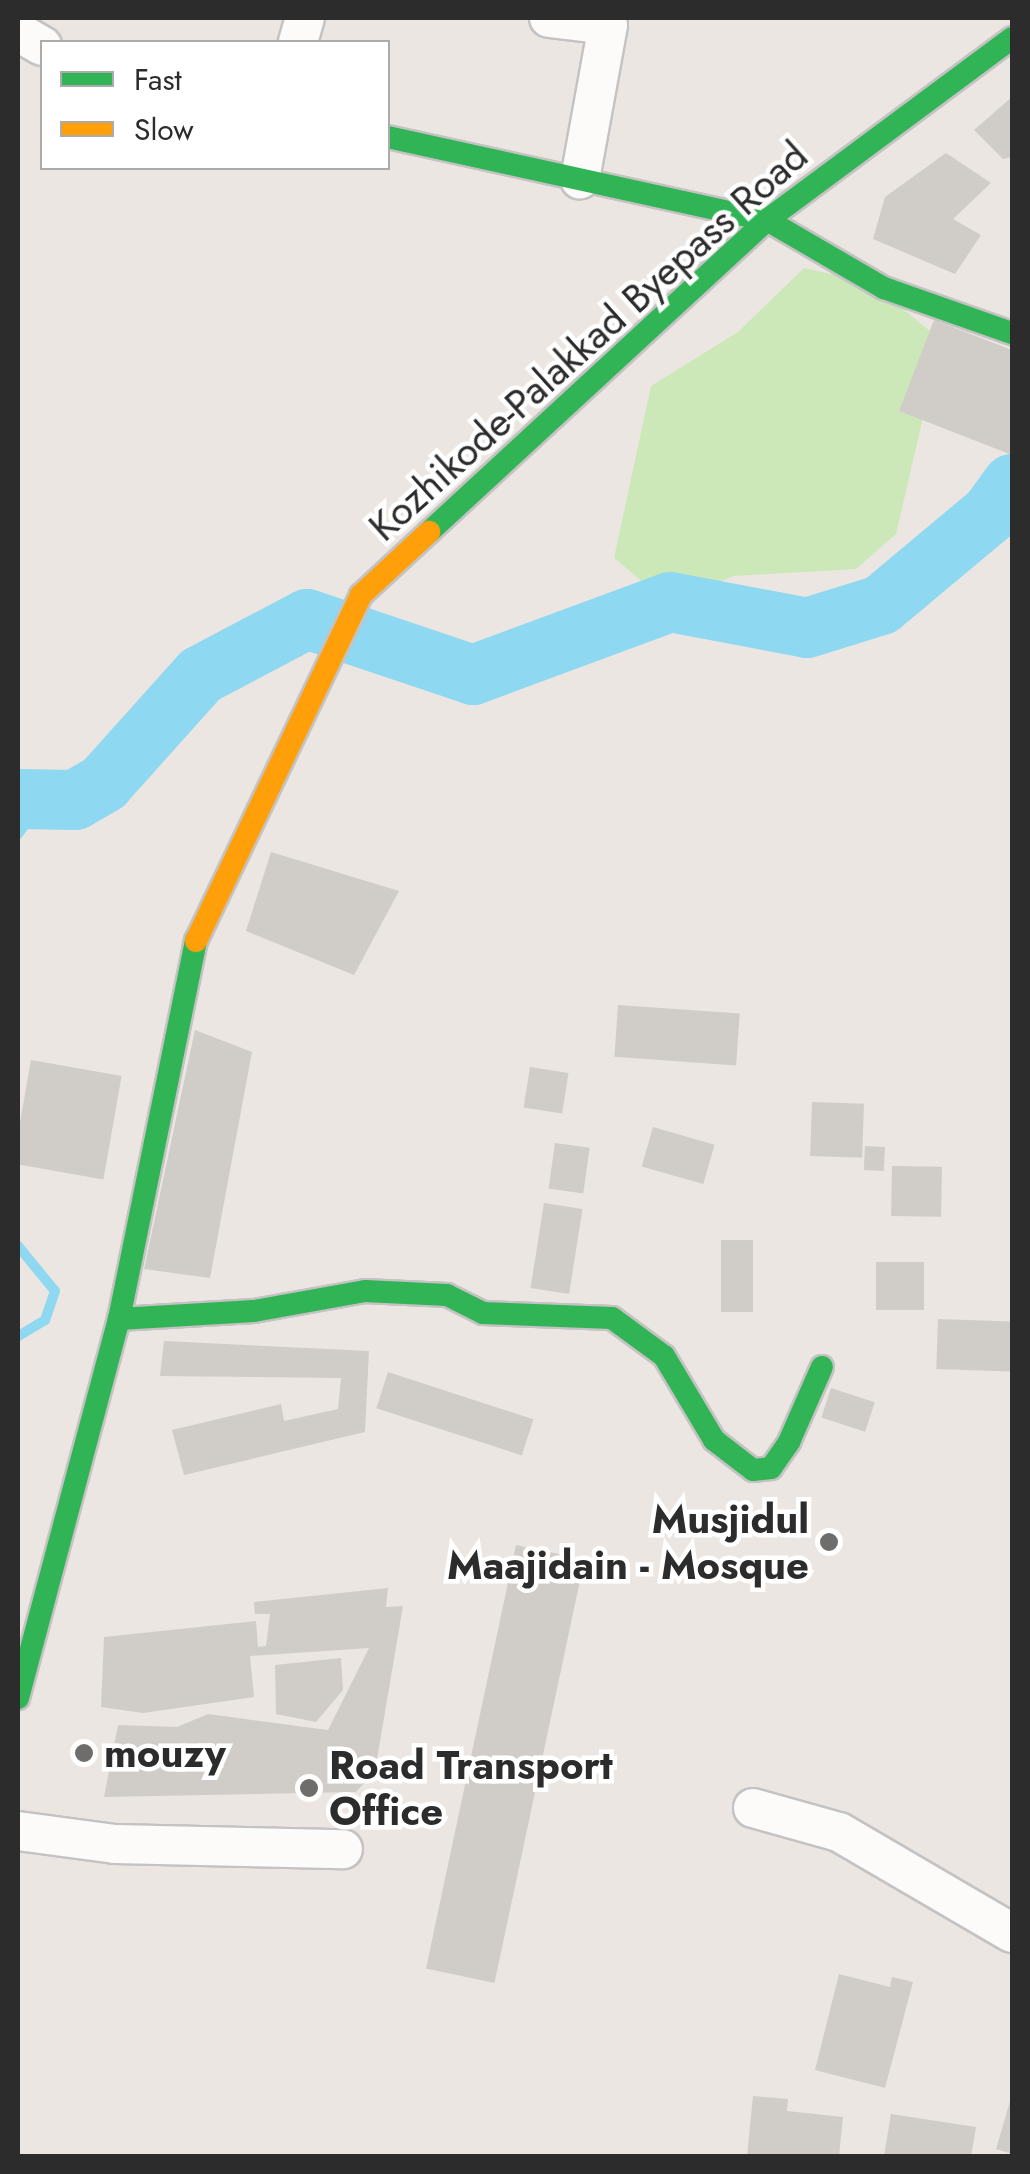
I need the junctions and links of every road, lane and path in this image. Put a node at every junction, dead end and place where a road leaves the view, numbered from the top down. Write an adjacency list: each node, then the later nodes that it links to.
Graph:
1 (549, 18): 6 (street)
2 (18, 32): 4 (street)
3 (1012, 38): 7 (main road, Kozhikode-Palakkad Byepass Road)
4 (40, 45)
5 (390, 137): 6 (main road)
6 (580, 179): 7 (main road)
7 (767, 220): 8 (main road); 9 (main road, Kozhikode-Palakkad Byepass Road)
8 (1012, 333)
9 (118, 1319): 10 (main road); 11 (main road)
10 (822, 1366)
11 (18, 1698)
12 (753, 1808): 15 (street)
13 (18, 1832): 14 (street)
14 (344, 1850)
15 (1012, 1933)

